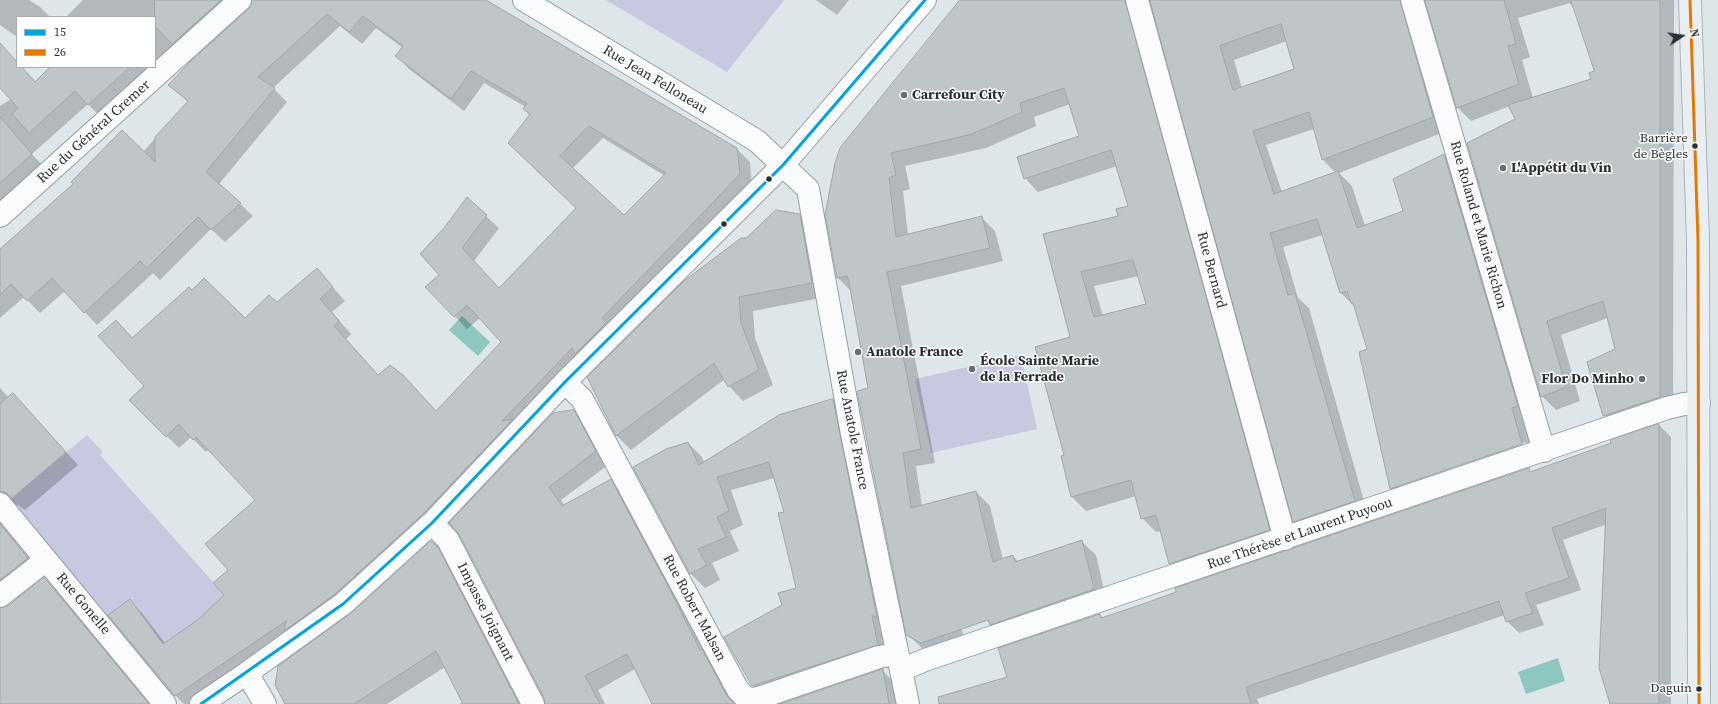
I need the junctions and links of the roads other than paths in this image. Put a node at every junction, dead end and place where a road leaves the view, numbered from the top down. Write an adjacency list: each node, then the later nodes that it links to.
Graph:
1 (240, 0): 8 (street, Rue du Général Cremer)
2 (524, 0): 7 (street, Rue Jean Felloneau)
3 (925, 0): 7 (street)
4 (1137, 0): 14 (street, Rue Bernard)
5 (1412, 0): 11 (street, Rue Roland et Marie Richon)
6 (1690, 0): 10 (main road)
7 (783, 165): 9 (street); 17 (street, Rue Anatole France)
8 (0, 216)
9 (565, 382): 13 (street); 17 (street, Rue Robert Malsan)
10 (1699, 403): 11 (street, Rue Thérèse et Laurent Puyoou); 24 (main road)
11 (1544, 451): 14 (street, Rue Thérèse et Laurent Puyoou)
12 (0, 504): 15 (street, Rue Gonelle)
13 (432, 523): 18 (street); 22 (street, Impasse Joignant)
14 (1285, 539): 17 (street, Rue Thérèse et Laurent Puyoou)
15 (46, 560): 16 (street); 19 (street, Rue Gonelle)
16 (0, 596)
17 (899, 662): 23 (street, Rue Anatole France)
18 (247, 674): 20 (street); 21 (street)
19 (165, 704)
20 (201, 704)
21 (265, 704)
22 (533, 704)
23 (908, 704)
24 (1699, 704)

